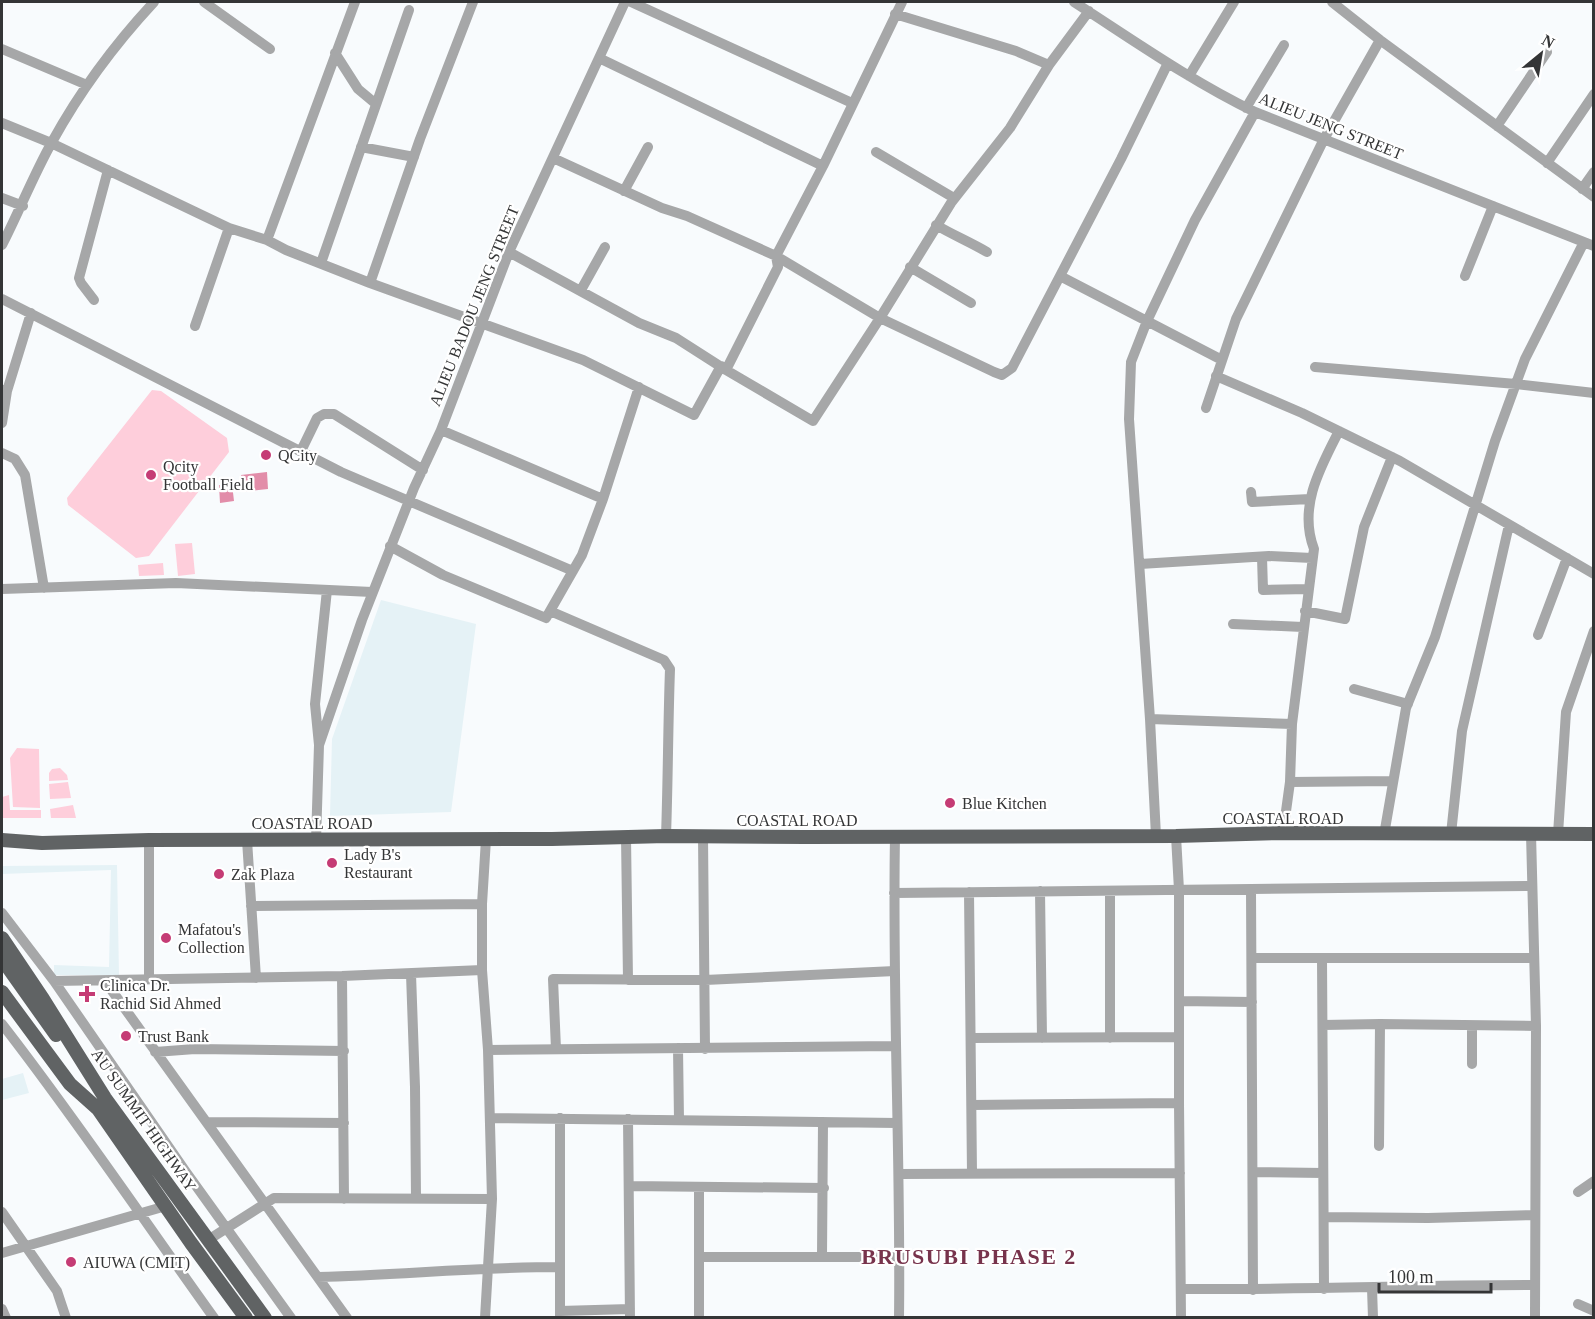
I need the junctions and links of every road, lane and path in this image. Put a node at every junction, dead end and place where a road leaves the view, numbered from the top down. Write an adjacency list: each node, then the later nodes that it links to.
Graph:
1 (154, 2): 24 (street)
2 (204, 2): 17 (street)
3 (354, 2): 19 (street)
4 (472, 2): 36 (street)
5 (625, 2): 20 (street, ALIEU BADOU JENG STREET)
6 (631, 2): 27 (street)
7 (902, 2): 13 (street)
8 (1076, 2): 12 (street, ALIEU JENG STREET)
9 (1234, 2): 23 (street)
10 (1332, 2): 14 (street)
11 (409, 10): 26 (street)
12 (1089, 11): 21 (street, ALIEU JENG STREET); 22 (street)
13 (895, 14): 22 (street); 27 (street)
14 (1380, 40): 30 (street); 31 (street)
15 (1284, 45): 28 (street)
16 (2, 49): 24 (street)
17 (270, 50)
18 (1547, 52): 30 (street)
19 (335, 53): 26 (street); 51 (street)
20 (599, 58): 37 (street, ALIEU BADOU JENG STREET); 39 (street)
21 (1168, 63): 23 (street, ALIEU JENG STREET); 60 (street)
22 (1049, 65): 46 (street)
23 (1189, 76): 28 (street, ALIEU JENG STREET)
24 (87, 86): 32 (street)
25 (1593, 94): 38 (street)
26 (376, 104): 33 (street)
27 (852, 104): 39 (street)
28 (1250, 110): 31 (street, ALIEU JENG STREET); 69 (street)
29 (2, 123): 32 (street)
30 (1497, 126): 38 (street)
31 (1324, 140): 48 (street, ALIEU JENG STREET); 72 (street)
32 (51, 143): 40 (street); 47 (street)
33 (361, 147): 36 (street); 58 (street)
34 (648, 147): 43 (street)
35 (876, 152): 46 (street)
36 (414, 157): 62 (street)
37 (553, 158): 43 (street); 55 (street, ALIEU BADOU JENG STREET)
38 (1547, 163): 42 (street)
39 (823, 166): 57 (street)
40 (108, 170): 50 (street); 65 (street)
41 (1593, 172): 42 (street)
42 (1582, 189): 44 (street)
43 (624, 191): 57 (street)
44 (1593, 197)
45 (2, 198): 47 (street)
46 (954, 198): 49 (street)
47 (23, 206): 53 (street)
48 (1493, 207): 52 (street, ALIEU JENG STREET); 61 (street)
49 (936, 225): 56 (street); 59 (street)
50 (229, 228): 51 (street); 71 (street)
51 (267, 240): 58 (street)
52 (1589, 244): 76 (street)
53 (2, 246)
54 (604, 247): 63 (street)
55 (509, 252): 63 (street); 70 (street, ALIEU BADOU JENG STREET)
56 (987, 252)
57 (776, 256): 68 (street); 74 (street)
58 (321, 263): 62 (street)
59 (910, 267): 66 (street); 68 (street)
60 (1060, 276): 68 (street); 69 (street)
61 (1465, 276)
62 (370, 283): 70 (street)
63 (581, 290): 74 (street)
64 (2, 299): 67 (street)
65 (94, 300)
66 (971, 303)
67 (31, 313): 78 (street); 84 (street)
68 (880, 318): 74 (street)
69 (1147, 321): 72 (street); 98 (street)
70 (481, 324): 77 (street); 82 (street, ALIEU BADOU JENG STREET)
71 (195, 326)
72 (1222, 360): 75 (street)
73 (1315, 367): 76 (street)
74 (723, 368): 77 (street)
75 (1216, 376): 80 (street); 83 (street)
76 (1516, 384): 79 (street); 92 (street)
77 (639, 387): 89 (street)
78 (4, 391): 81 (street)
79 (1593, 393)
80 (1206, 408)
81 (2, 423)
82 (441, 430): 87 (street, ALIEU BADOU JENG STREET); 89 (street)
83 (1339, 431): 86 (street); 90 (street)
84 (301, 451): 87 (street); 91 (street)
85 (2, 453): 101 (street)
86 (1392, 457): 92 (street); 107 (street)
87 (423, 470): 91 (street, ALIEU BADOU JENG STREET)
88 (1251, 492): 90 (street)
89 (603, 499): 99 (street)
90 (1310, 499): 96 (street)
91 (409, 501): 94 (street, ALIEU BADOU JENG STREET); 99 (street)
92 (1475, 505): 93 (street); 113 (street)
93 (1509, 525): 97 (street); 120 (street)
94 (390, 546): 105 (street, ALIEU BADOU JENG STREET); 106 (street)
95 (1262, 556): 96 (street); 98 (street); 103 (street)
96 (1312, 558): 103 (street)
97 (1567, 558): 100 (street); 111 (street)
98 (1140, 564): 114 (street)
99 (573, 571): 106 (street)
100 (1593, 574)
101 (44, 588): 102 (street); 104 (street)
102 (2, 589)
103 (1308, 589): 107 (street)
104 (327, 590): 105 (street); 116 (street)
105 (372, 592): 116 (street, ALIEU BADOU JENG STREET)
106 (550, 611): 125 (street)
107 (1305, 611): 109 (street)
108 (1233, 624): 109 (street)
109 (1303, 627): 115 (street)
110 (1593, 631): 122 (street)
111 (1538, 634)
112 (1353, 689): 113 (street)
113 (1408, 704): 117 (street)
114 (1150, 719): 115 (street); 127 (street)
115 (1292, 724): 118 (street)
116 (319, 745): 135 (street)
117 (1393, 781): 118 (street); 124 (street)
118 (1290, 782): 119 (street)
119 (1283, 833): 124 (main road, COASTAL ROAD); 128 (main road, COASTAL ROAD)
120 (1451, 834): 121 (main road, COASTAL ROAD); 124 (main road, COASTAL ROAD)
121 (1531, 834): 122 (main road, COASTAL ROAD); 136 (street)
122 (1558, 834): 123 (main road, COASTAL ROAD)
123 (1593, 834)
124 (1384, 835)
125 (666, 836): 126 (main road, COASTAL ROAD); 129 (main road, COASTAL ROAD)
126 (703, 836): 130 (main road, COASTAL ROAD); 158 (street)
127 (1156, 836): 128 (main road, COASTAL ROAD); 130 (main road, COASTAL ROAD)
128 (1176, 836): 137 (street)
129 (626, 837): 131 (main road, COASTAL ROAD); 157 (street)
130 (895, 837): 141 (street)
131 (486, 839): 135 (main road, COASTAL ROAD); 143 (street)
132 (2, 840): 133 (main road, COASTAL ROAD)
133 (149, 840): 134 (main road, COASTAL ROAD); 156 (street)
134 (247, 840): 135 (main road, COASTAL ROAD); 144 (street)
135 (316, 841)
136 (1532, 886): 138 (street); 149 (street)
137 (1179, 890): 138 (street); 140 (street); 163 (street)
138 (1251, 890): 147 (street)
139 (1040, 891): 140 (street); 142 (street); 172 (street)
140 (1110, 891): 173 (street)
141 (894, 892): 142 (street); 152 (street)
142 (969, 892): 171 (street)
143 (482, 904): 144 (street); 151 (street)
144 (251, 906): 155 (street)
145 (2, 913): 160 (street)
146 (2, 938): 182 (main road, AU SUMMIT HIGHWAY)
147 (1252, 958): 148 (street); 164 (street)
148 (1322, 958): 149 (street); 167 (street)
149 (1534, 958): 169 (street)
150 (2, 959): 182 (main road)
151 (482, 970): 153 (street); 178 (street)
152 (895, 971): 158 (street); 174 (street)
153 (411, 974): 154 (street); 205 (street)
154 (342, 976): 155 (street); 179 (street)
155 (256, 978): 156 (street)
156 (149, 979): 161 (street)
157 (628, 980): 158 (street); 176 (street)
158 (705, 980): 177 (street)
159 (2, 981): 182 (main road)
160 (54, 981): 161 (street); 213 (street)
161 (105, 981): 180 (street)
162 (2, 992): 182 (main road, AU SUMMIT HIGHWAY)
163 (1179, 1001): 164 (street); 170 (street)
164 (1252, 1002): 194 (street)
165 (2, 1024): 210 (street)
166 (1380, 1024): 167 (street); 168 (street); 193 (street)
167 (1323, 1025): 197 (street)
168 (1472, 1026): 169 (street); 181 (street)
169 (1536, 1026): 211 (street)
170 (1179, 1037): 173 (street); 183 (street)
171 (972, 1038): 172 (street); 184 (street)
172 (1042, 1038): 173 (street)
173 (1110, 1038)
174 (896, 1046): 177 (street); 192 (street)
175 (678, 1048): 176 (street); 177 (street); 188 (street)
176 (556, 1049): 178 (street)
177 (705, 1049)
178 (488, 1050): 185 (street)
179 (344, 1051): 180 (street); 191 (street)
180 (155, 1052): 189 (street)
181 (1472, 1064)
182 (101, 1103): 208 (main road, AU SUMMIT HIGHWAY); 214 (main road, AU SUMMIT HIGHWAY)
183 (1179, 1103): 184 (street); 196 (street)
184 (972, 1105): 195 (street)
185 (490, 1118): 186 (street); 206 (street)
186 (560, 1118): 187 (street); 221 (street)
187 (628, 1119): 188 (street); 200 (street)
188 (678, 1120): 190 (street)
189 (207, 1122): 191 (street); 207 (street)
190 (823, 1122): 192 (street); 202 (street)
191 (344, 1123): 204 (street)
192 (897, 1123): 198 (street)
193 (1379, 1146)
194 (1253, 1172): 197 (street); 227 (street)
195 (972, 1173): 196 (street); 198 (street)
196 (1180, 1173): 226 (street)
197 (1323, 1173): 212 (street)
198 (899, 1174): 219 (street)
199 (1593, 1181): 203 (street)
200 (629, 1186): 201 (street); 231 (street)
201 (699, 1187): 202 (street); 218 (street)
202 (824, 1188): 217 (street)
203 (1578, 1192)
204 (345, 1198): 205 (street); 207 (street)
205 (416, 1198): 206 (street)
206 (492, 1198): 220 (street)
207 (266, 1203): 213 (street); 222 (street)
208 (166, 1206): 210 (street); 236 (main road, AU SUMMIT HIGHWAY)
209 (2, 1212): 215 (street)
210 (139, 1215): 215 (street); 235 (street)
211 (1535, 1215): 212 (street); 223 (street)
212 (1324, 1216): 224 (street)
213 (228, 1227): 214 (street); 238 (street)
214 (208, 1240): 237 (main road, AU SUMMIT HIGHWAY)
215 (26, 1246): 216 (street); 234 (street)
216 (2, 1253)
217 (822, 1256): 218 (street); 219 (street)
218 (699, 1257): 241 (street)
219 (899, 1257): 242 (street)
220 (488, 1267): 221 (street); 222 (street); 240 (street)
221 (560, 1267): 232 (street)
222 (318, 1277): 239 (street)
223 (1535, 1285): 225 (street); 245 (street)
224 (1324, 1288): 225 (street); 227 (street)
225 (1372, 1288): 244 (street)
226 (1181, 1289): 227 (street); 243 (street)
227 (1253, 1290)
228 (1578, 1304): 230 (street)
229 (2, 1309): 233 (street)
230 (1593, 1311)
231 (630, 1313): 232 (street)
232 (560, 1314)
233 (6, 1317)
234 (66, 1317)
235 (214, 1317)
236 (246, 1317)
237 (265, 1317)
238 (291, 1317)
239 (347, 1317)
240 (485, 1317)
241 (699, 1317)
242 (899, 1317)
243 (1181, 1317)
244 (1373, 1317)
245 (1535, 1317)

